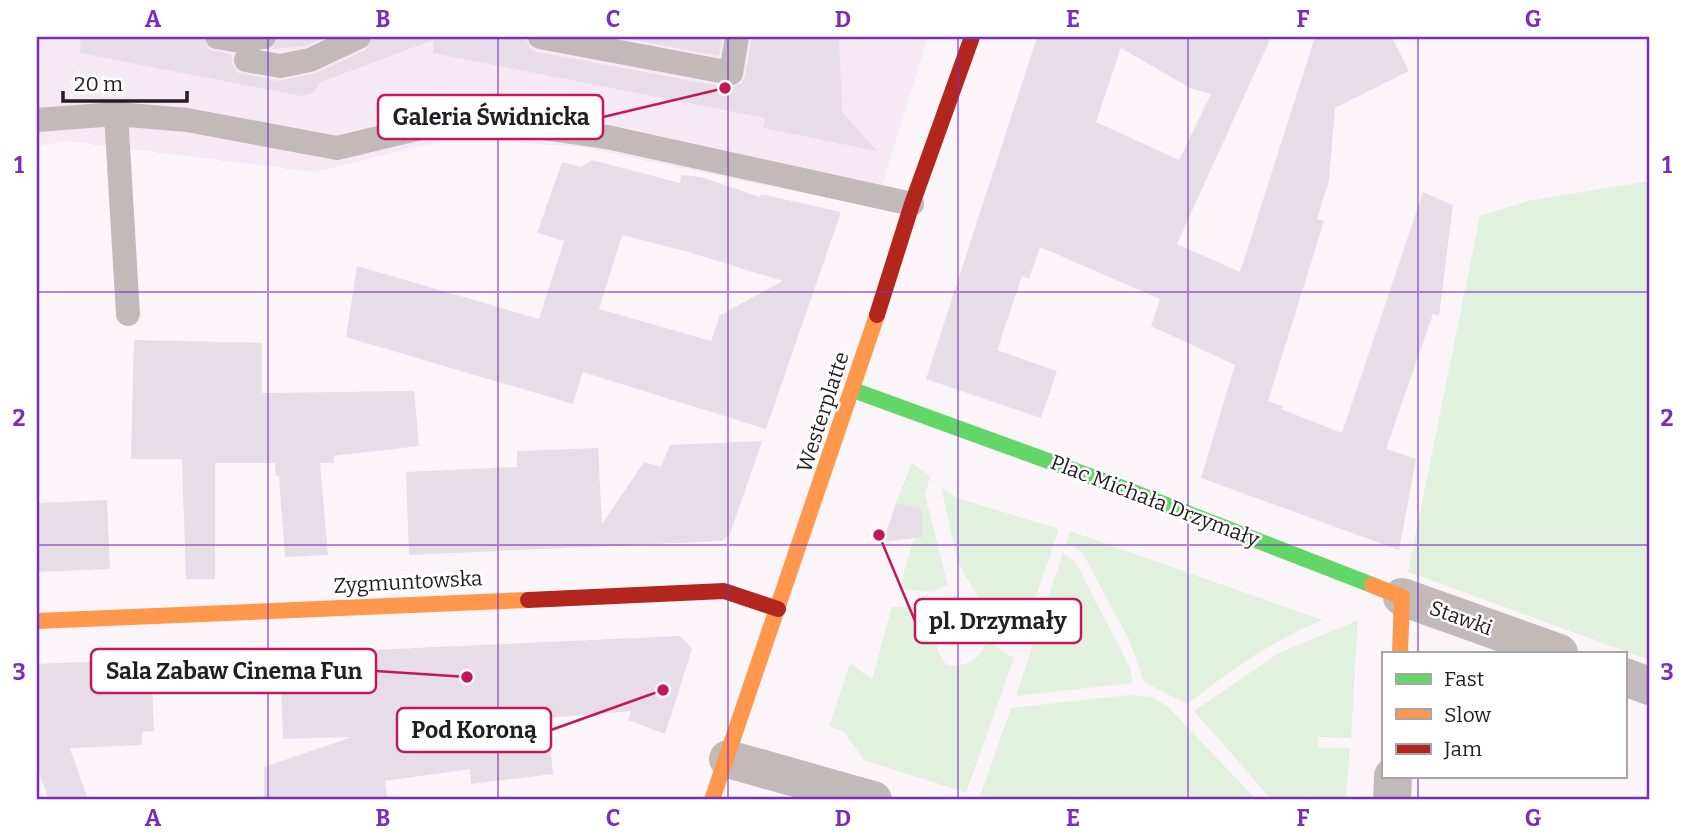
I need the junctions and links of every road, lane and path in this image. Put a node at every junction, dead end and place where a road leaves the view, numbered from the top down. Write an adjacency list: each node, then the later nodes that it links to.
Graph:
1 (217, 37): 2 (lane)
2 (264, 37)
3 (359, 37): 8 (lane)
4 (540, 37): 7 (lane)
5 (737, 37): 7 (lane)
6 (972, 37): 11 (street, Westerplatte)
7 (636, 46)
8 (246, 60)
9 (116, 114): 10 (lane); 11 (lane); 12 (lane)
10 (37, 120)
11 (912, 204): 13 (street, Westerplatte)
12 (128, 314)
13 (853, 390): 14 (street, Plac Michała Drzymały); 15 (street, Westerplatte)
14 (1402, 597): 17 (street); 18 (street, Stawki)
15 (779, 609): 16 (street, Zygmuntowska); 21 (street, Westerplatte)
16 (37, 621)
17 (1400, 652)
18 (1556, 652)
19 (1626, 677): 20 (street)
20 (1649, 685)
21 (728, 759): 23 (street, Westerplatte); 24 (street)
22 (1393, 778): 25 (street)
23 (712, 800)
24 (873, 800)
25 (1392, 800)

